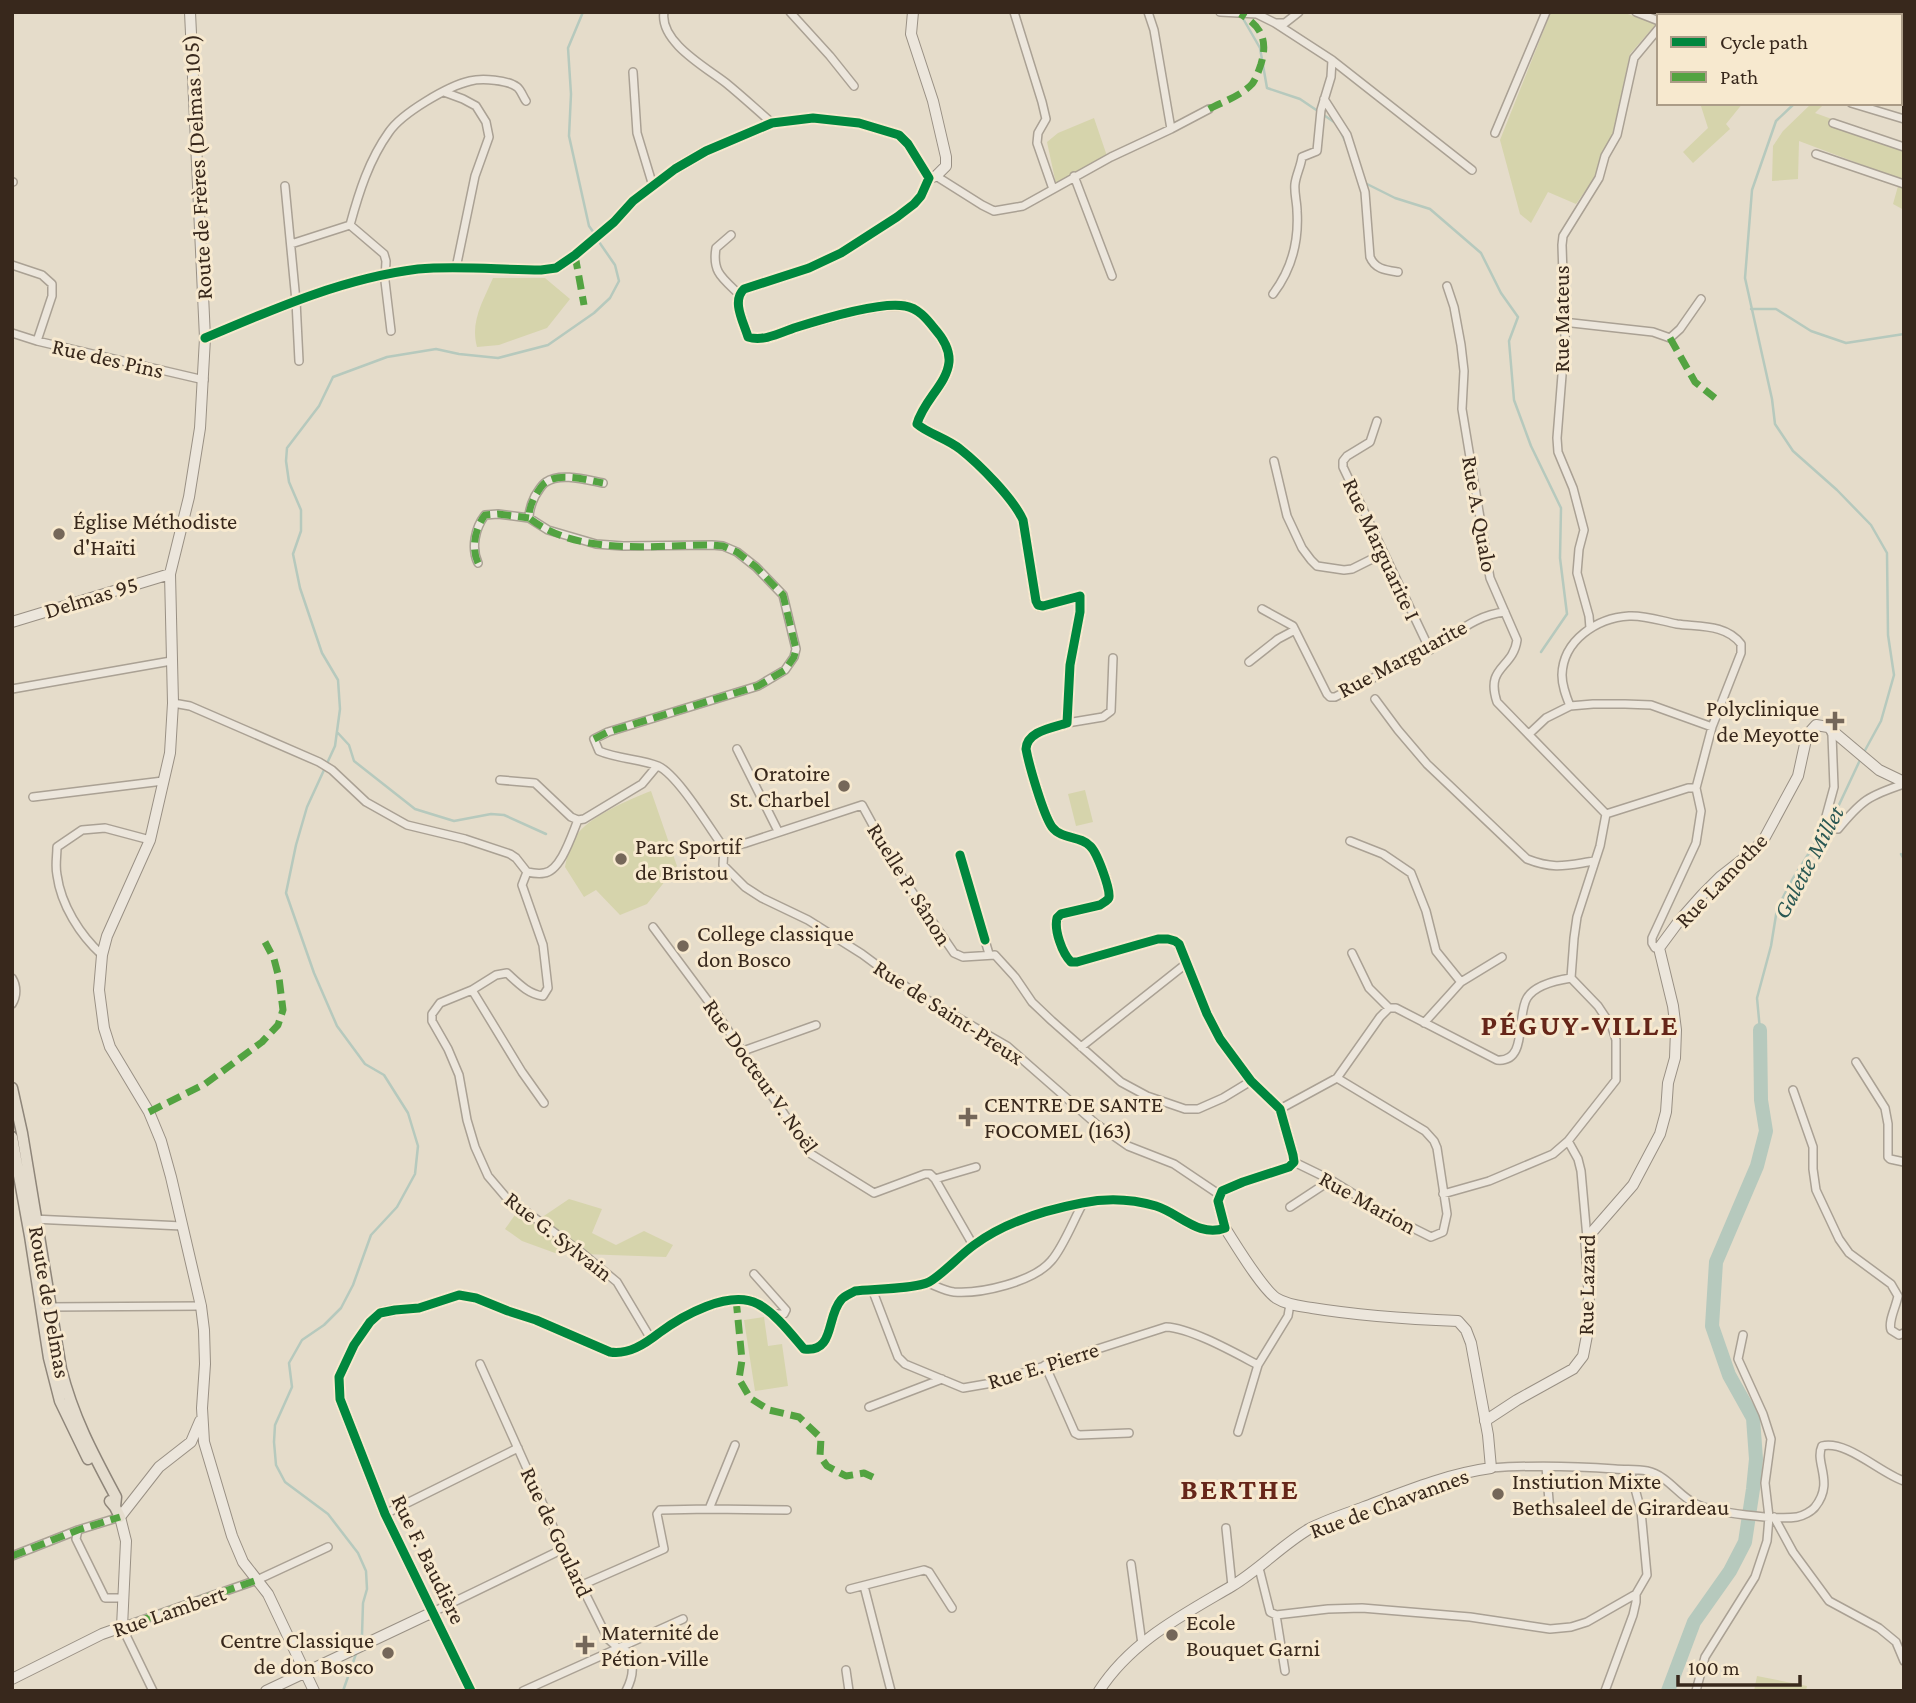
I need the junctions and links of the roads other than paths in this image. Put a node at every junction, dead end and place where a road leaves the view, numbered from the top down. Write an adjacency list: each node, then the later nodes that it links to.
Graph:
1 (190, 12): 52 (street, Route de Frères (Delmas 105))
2 (664, 12): 23 (street)
3 (790, 12): 16 (street)
4 (913, 12): 31 (street)
5 (1014, 12): 35 (street)
6 (1148, 12): 25 (street)
7 (1220, 12): 12 (street)
8 (1299, 12): 12 (street)
9 (1546, 12): 26 (street)
10 (1636, 12): 11 (street)
11 (1657, 20)
12 (1275, 23): 14 (street)
13 (1657, 30): 49 (street, Rue Mateus)
14 (1332, 60): 18 (street); 29 (street)
15 (633, 72): 34 (street)
16 (854, 86)
17 (444, 92): 19 (street); 36 (street); 40 (street)
18 (1324, 99): 41 (street); 45 (street)
19 (526, 101)
20 (1858, 105): 22 (street)
21 (1209, 109): 25 (street)
22 (1904, 119)
23 (772, 123): 31 (street); 34 (street)
24 (1833, 123): 27 (street)
25 (1171, 129): 30 (street)
26 (1495, 133)
27 (1904, 147)
28 (1815, 154): 32 (street)
29 (1472, 170)
30 (1074, 176): 35 (street); 43 (street)
31 (933, 177): 35 (street); 46 (street)
32 (1904, 184)
33 (285, 186): 38 (street)
34 (653, 186): 40 (street)
35 (1053, 188)
36 (350, 225): 38 (street); 42 (street)
37 (731, 235): 46 (street)
38 (291, 244): 48 (street)
39 (12, 265): 53 (street)
40 (456, 268): 42 (street)
41 (1398, 272)
42 (386, 275): 48 (street); 50 (street)
43 (1112, 276)
44 (1447, 286): 64 (street, Rue A. Qualo)
45 (1273, 293)
46 (738, 294): 76 (street)
47 (1700, 299): 49 (street)
48 (296, 301): 52 (street); 54 (street)
49 (1563, 322): 66 (street, Rue Mateus)
50 (391, 331)
51 (12, 333): 53 (street, Rue des Pins)
52 (205, 338): 55 (street, Route de Frères (Delmas 105))
53 (37, 341): 55 (street, Rue des Pins)
54 (299, 361)
55 (204, 380): 62 (street, Route de Frères (Delmas 105))
56 (1377, 421): 60 (street, Rue Marguarite I)
57 (1274, 461): 60 (street)
58 (603, 483): 59 (street)
59 (530, 518): 61 (street); 81 (street)
60 (1384, 553): 68 (street, Rue Marguarite I)
61 (478, 563)
62 (170, 574): 65 (street, Delmas 95); 70 (street, Route de Frères (Delmas 105))
63 (1262, 609): 67 (street)
64 (1505, 612): 68 (street, Rue Marguarite); 79 (street, Rue A. Qualo)
65 (12, 622)
66 (1590, 628): 75 (street); 77 (street, Rue Lamothe)
67 (1295, 630): 68 (street, Rue Marguarite); 71 (street)
68 (1430, 650)
69 (1113, 658): 76 (street)
70 (171, 661): 72 (street); 74 (street, Route de Frères (Delmas 105))
71 (1249, 662)
72 (12, 689)
73 (1375, 699): 94 (street)
74 (173, 704): 83 (street, Route de Frères (Delmas 105)); 95 (street)
75 (1570, 706): 77 (street); 79 (street)
76 (1067, 723): 102 (street)
77 (1712, 727): 85 (street, Rue Lamothe)
78 (1828, 727): 84 (street); 84 (street); 97 (street, Rue Lamothe)
79 (1529, 734): 87 (street, Rue A. Qualo)
80 (737, 749): 89 (street)
81 (657, 766): 88 (street); 92 (street, Rue de Saint-Preux)
82 (500, 779): 88 (street)
83 (163, 781): 86 (street); 90 (street, Route de Frères (Delmas 105))
84 (1904, 783)
85 (1696, 788): 87 (street); 97 (street, Rue Lamothe)
86 (33, 797)
87 (1606, 814): 94 (street)
88 (578, 820): 95 (street)
89 (778, 831): 92 (street, Ruelle P. Sânon); 99 (street, Ruelle P. Sânon)
90 (150, 840): 100 (street, Route de Frères (Delmas 105)); 100 (street)
91 (1350, 842): 105 (street)
92 (723, 848): 128 (street, Rue de Saint-Preux)
93 (960, 855): 99 (street)
94 (1595, 860): 104 (street)
95 (527, 872): 106 (street)
96 (653, 927): 112 (street, Rue Docteur V. Noël)
97 (1659, 948): 134 (street, Rue Lamothe)
98 (1352, 953): 108 (street)
99 (989, 954): 111 (street)
100 (102, 955): 132 (street, Route de Frères (Delmas 105))
101 (1502, 957): 105 (street)
102 (1187, 962): 111 (street); 115 (street)
103 (12, 978): 107 (street)
104 (1571, 978): 109 (street); 121 (street)
105 (1461, 982): 109 (street)
106 (472, 990): 118 (street); 145 (street, Rue G. Sylvain)
107 (12, 1004)
108 (1389, 1008): 109 (street); 114 (street)
109 (1424, 1023)
110 (816, 1025): 112 (street)
111 (1081, 1047): 115 (street)
112 (743, 1051): 125 (street, Rue Docteur V. Noël)
113 (1856, 1062): 123 (street)
114 (1337, 1078): 119 (street); 127 (street, Rue Marion)
115 (1251, 1082): 119 (street)
116 (12, 1088): 131 (main road, Route de Delmas)
117 (1793, 1090): 143 (street)
118 (544, 1103)
119 (1280, 1109): 122 (street)
120 (12, 1137): 131 (main road, Route de Delmas)
121 (1568, 1141): 127 (street); 134 (street, Rue Lazard)
122 (1294, 1163): 126 (street, Rue Marion); 128 (street)
123 (1904, 1163)
124 (976, 1167): 125 (street)
125 (935, 1179): 135 (street)
126 (1331, 1180): 127 (street, Rue Marion); 130 (street)
127 (1443, 1194)
128 (1220, 1195): 133 (street)
129 (1083, 1203): 133 (street); 135 (street); 137 (street)
130 (1290, 1207)
131 (31, 1219): 132 (street); 141 (main road, Route de Delmas)
132 (182, 1226): 140 (street, Route de Frères (Delmas 105))
133 (1225, 1228): 139 (street)
134 (1587, 1239): 152 (street, Rue Lazard)
135 (973, 1245): 137 (street)
136 (754, 1274): 142 (street)
137 (928, 1283): 138 (street)
138 (872, 1289): 142 (street); 149 (street, Rue E. Pierre)
139 (1290, 1304): 148 (street); 152 (street)
140 (201, 1306): 141 (street); 151 (street, Route de Frères (Delmas 105))
141 (46, 1307): 166 (main road, Route de Delmas)
142 (770, 1314): 145 (street, Rue F. Baudière)
143 (1904, 1333)
144 (1743, 1335): 168 (street)
145 (651, 1339): 167 (street, Rue F. Baudière)
146 (480, 1364): 156 (street, Rue de Goulard)
147 (1045, 1364): 148 (street, Rue E. Pierre); 149 (street, Rue E. Pierre); 154 (street)
148 (1258, 1365): 153 (street)
149 (942, 1379): 150 (street)
150 (869, 1407)
151 (202, 1417): 157 (street); 158 (street, Route de Frères (Delmas 105))
152 (1485, 1421): 160 (street)
153 (1238, 1432)
154 (1129, 1433)
155 (735, 1446): 163 (street)
156 (518, 1448): 167 (street); 172 (street, Rue de Goulard)
157 (183, 1449): 158 (street); 166 (street)
158 (210, 1461): 176 (street, Route de Frères (Delmas 105))
159 (1546, 1467): 160 (street, Rue de Chavannes); 161 (street, Rue de Chavannes); 165 (street)
160 (1492, 1468): 175 (street, Rue de Chavannes)
161 (1630, 1470): 168 (street, Rue de Chavannes); 181 (street)
162 (1904, 1481): 168 (street, Rue de Chavannes)
163 (709, 1508): 164 (street); 177 (street)
164 (787, 1510)
165 (1550, 1511)
166 (117, 1512): 170 (street); 182 (street, Route de Delmas)
167 (385, 1514): 184 (street, Rue F. Baudière)
168 (1768, 1517): 190 (street); 205 (street)
169 (1226, 1528): 179 (street)
170 (78, 1530): 173 (street); 182 (street)
171 (328, 1547): 176 (street, Rue Lambert)
172 (563, 1549): 177 (street, Rue de Goulard); 184 (street)
173 (12, 1556)
174 (1131, 1564): 188 (street)
175 (1259, 1568): 179 (street, Rue de Chavannes); 185 (street)
176 (257, 1580): 187 (street, Rue Lambert); 193 (street, Route de Frères (Delmas 105))
177 (582, 1585): 189 (street, Rue de Goulard)
178 (864, 1586): 180 (street); 183 (street); 202 (street)
179 (1233, 1586): 188 (street, Rue de Chavannes)
180 (850, 1589)
181 (1636, 1594): 185 (street); 204 (street)
182 (123, 1598): 187 (street, Route de Delmas)
183 (952, 1608)
184 (433, 1612): 193 (street); 198 (street, Rue F. Baudière)
185 (1276, 1615): 192 (street)
186 (683, 1619): 189 (street)
187 (122, 1627): 194 (street, Rue Lambert); 195 (street)
188 (1142, 1644): 203 (street, Rue de Chavannes)
189 (617, 1647): 199 (street); 200 (street, Rue de Goulard)
190 (1904, 1661)
191 (846, 1670): 201 (street)
192 (1285, 1671)
193 (306, 1672): 196 (street); 197 (street, Route de Frères (Delmas 105))
194 (12, 1679)
195 (153, 1691)
196 (266, 1691)
197 (314, 1691)
198 (471, 1691)
199 (523, 1691)
200 (626, 1691)
201 (849, 1691)
202 (891, 1691)
203 (1098, 1691)
204 (1605, 1691)
205 (1696, 1691)

